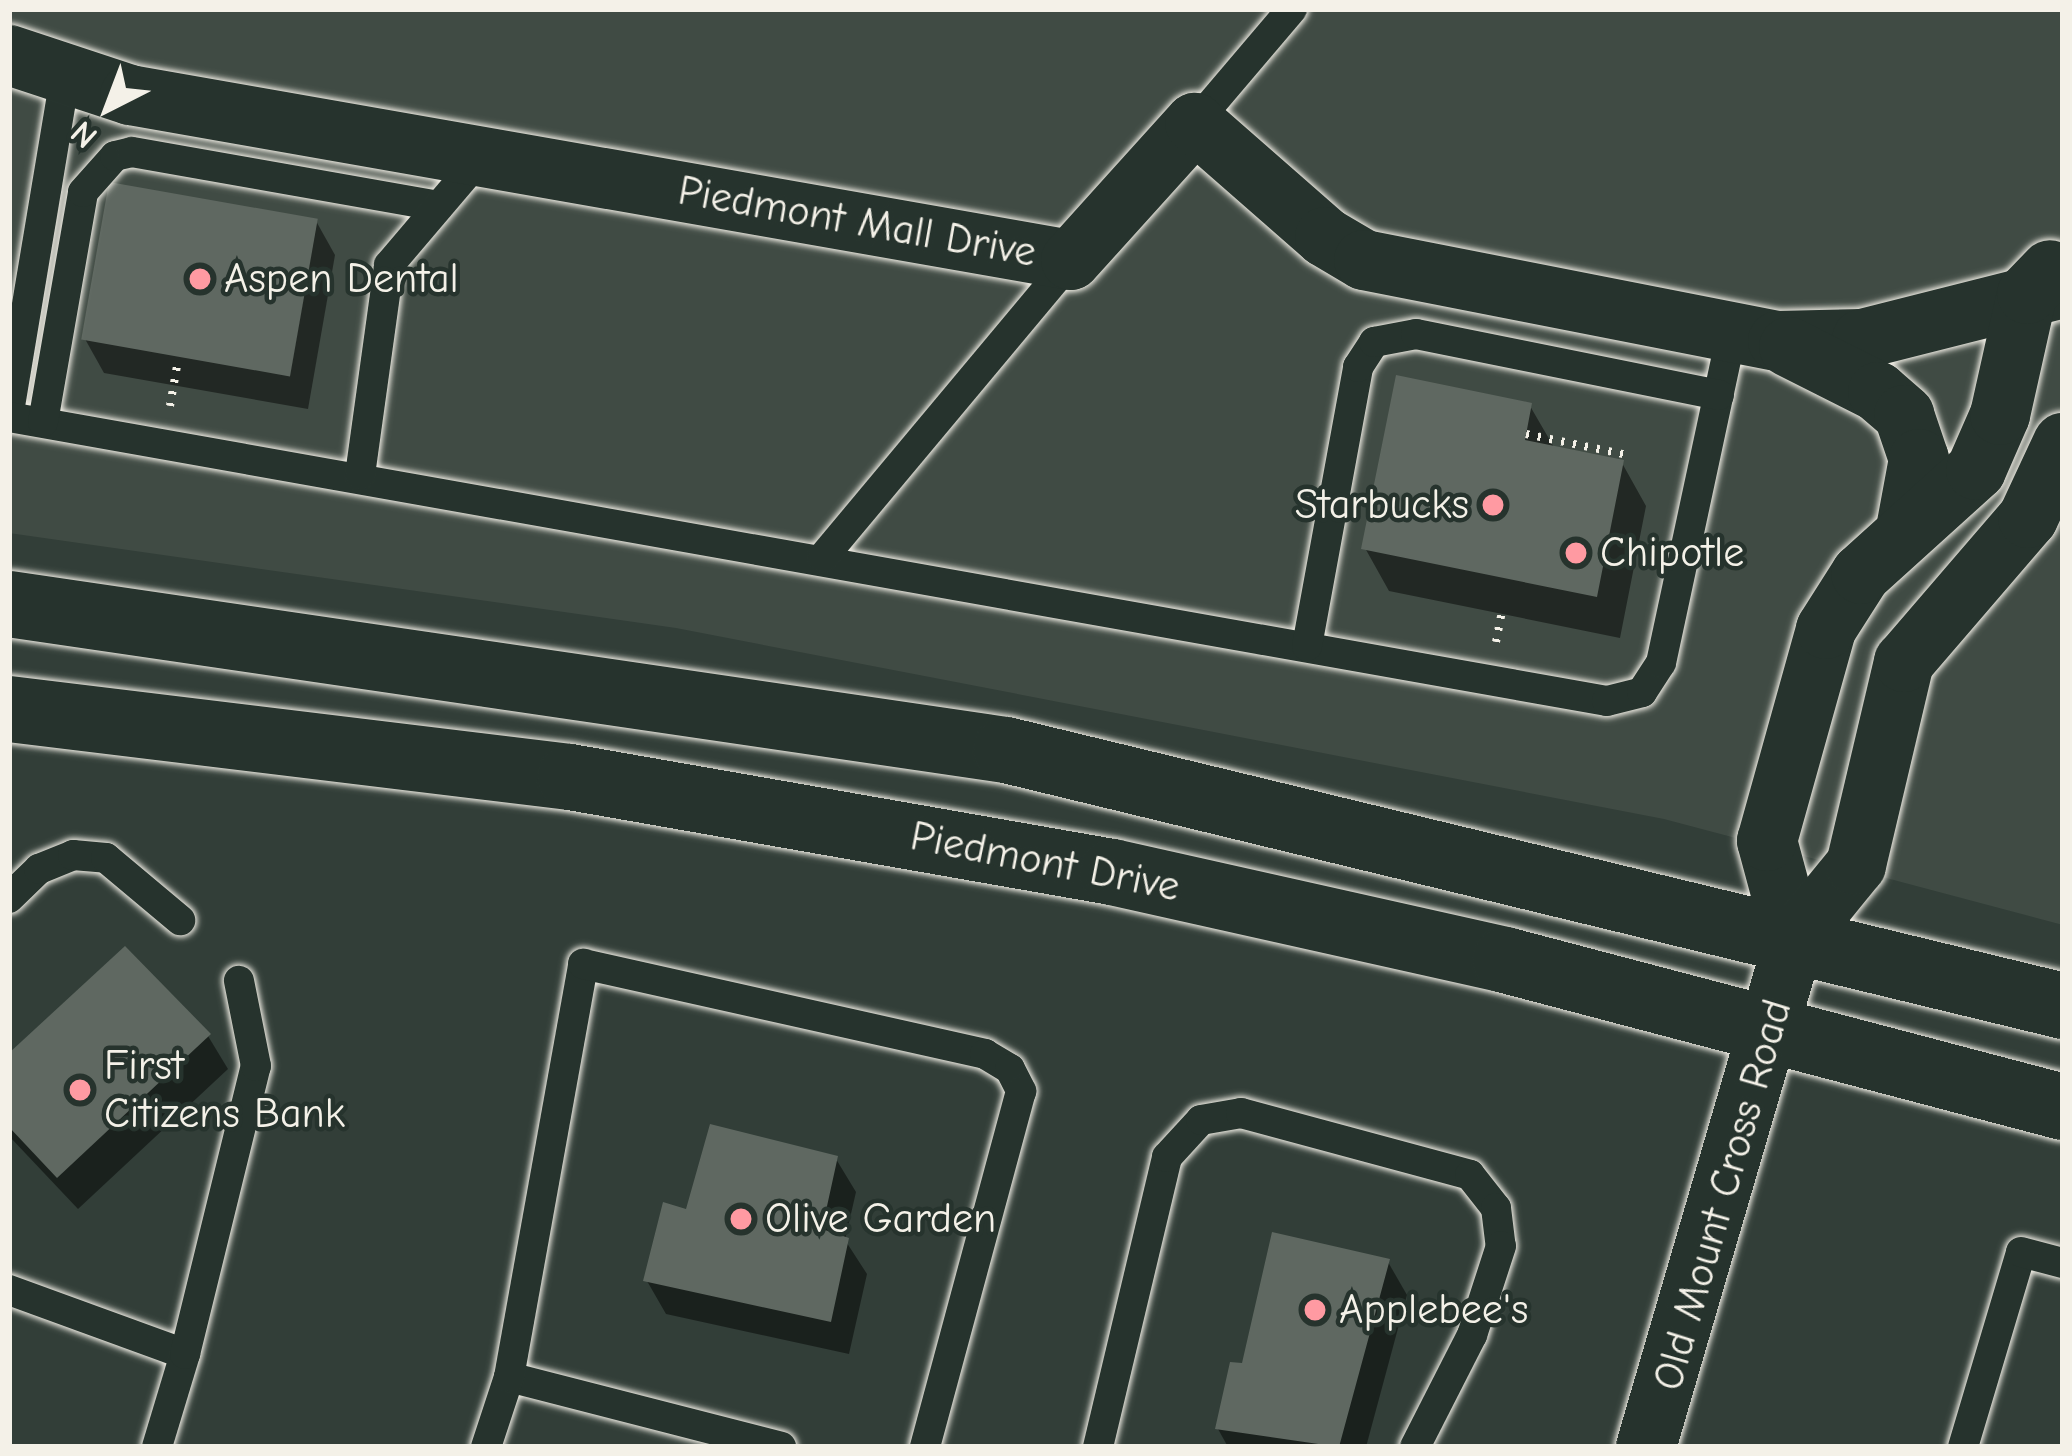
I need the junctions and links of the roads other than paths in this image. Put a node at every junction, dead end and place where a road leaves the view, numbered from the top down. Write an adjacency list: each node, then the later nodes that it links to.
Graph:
1 (1292, 9): 4 (lane)
2 (9, 55): 3 (street, Piedmont Mall Drive)
3 (65, 79): 5 (street, Piedmont Mall Drive); 11 (lane)
4 (1195, 123): 7 (street, Piedmont Mall Drive); 9 (street)
5 (481, 157): 6 (lane); 7 (street, Piedmont Mall Drive)
6 (438, 206): 12 (lane); 14 (lane)
7 (1071, 260): 16 (lane)
8 (2051, 280): 9 (street); 15 (street, Old Mount Cross Road)
9 (1755, 337): 10 (lane); 15 (street)
10 (1719, 395): 18 (lane); 18 (lane)
11 (9, 414): 12 (lane)
12 (43, 422): 14 (lane)
13 (2063, 442): 22 (street, Old Mount Cross Road)
14 (360, 475): 16 (lane)
15 (1906, 529): 22 (street, Old Mount Cross Road)
16 (823, 557): 18 (lane)
17 (9, 604): 22 (main road)
18 (1307, 646)
19 (9, 709): 25 (main road, Piedmont Drive)
20 (9, 898): 21 (lane)
21 (179, 920)
22 (1794, 941): 24 (main road); 25 (street, Old Mount Cross Road)
23 (238, 981): 29 (lane)
24 (2063, 1006)
25 (1768, 1031): 26 (main road, Piedmont Drive); 37 (street, Old Mount Cross Road)
26 (2063, 1107)
27 (2063, 1263): 38 (lane)
28 (9, 1290): 29 (lane)
29 (185, 1354): 31 (lane)
30 (509, 1377): 32 (lane); 33 (lane); 34 (lane)
31 (157, 1447)
32 (486, 1447)
33 (781, 1447)
34 (925, 1447)
35 (1099, 1447): 36 (lane)
36 (1414, 1447)
37 (1646, 1447)
38 (1963, 1447)

